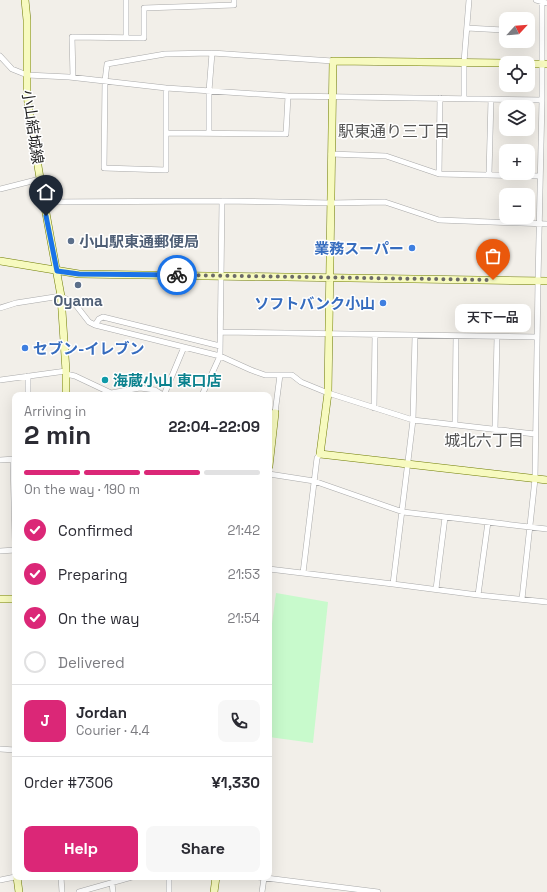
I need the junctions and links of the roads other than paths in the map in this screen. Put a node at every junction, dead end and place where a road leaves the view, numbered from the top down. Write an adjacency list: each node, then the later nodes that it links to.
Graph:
1 (25, 0): 15 (main road, 小山結城線)
2 (126, 0): 8 (street)
3 (234, 0): 8 (street)
4 (469, 0): 6 (street)
5 (542, 1): 14 (street)
6 (467, 28): 7 (street); 12 (street)
7 (499, 30)
8 (126, 38): 16 (street)
9 (212, 53): 11 (street); 17 (street); 19 (street)
10 (0, 56): 15 (street)
11 (333, 61): 12 (main road); 21 (main road)
12 (464, 62): 13 (main road); 23 (street)
13 (499, 63)
14 (544, 64): 25 (street)
15 (27, 76): 16 (street); 33 (main road, 小山結城線)
16 (72, 77): 17 (street)
17 (105, 81): 18 (street); 27 (street)
18 (166, 88): 19 (street); 27 (street)
19 (209, 91): 20 (street); 28 (street)
20 (288, 96): 21 (street); 28 (street)
21 (332, 96): 22 (street); 29 (main road)
22 (440, 98): 23 (street); 30 (street)
23 (464, 98): 24 (street)
24 (491, 99): 25 (street); 31 (street)
25 (542, 100): 26 (street)
26 (544, 107): 32 (street)
27 (166, 133): 28 (street)
28 (209, 133)
29 (331, 154): 30 (street); 37 (main road)
30 (439, 174): 31 (street)
31 (489, 174): 32 (street)
32 (540, 176): 38 (street)
33 (40, 179): 34 (street); 36 (main road, 小山結城線)
34 (0, 189)
35 (222, 201): 36 (street); 37 (street); 42 (street)
36 (44, 202): 41 (main road, 小山結城線)
37 (331, 203): 38 (street); 43 (main road)
38 (539, 223): 39 (street); 44 (street)
39 (547, 224)
40 (0, 261): 41 (main road)
41 (57, 271): 42 (main road); 46 (main road, 小山結城線)
42 (221, 276): 43 (main road); 49 (street)
43 (329, 278): 44 (main road); 50 (main road)
44 (538, 281): 45 (main road); 56 (street)
45 (547, 281)
46 (62, 296): 47 (street); 48 (street); 60 (main road, 小山結城線)
47 (0, 308)
48 (95, 325): 52 (street); 57 (street)
49 (220, 332): 50 (street); 58 (street)
50 (329, 334): 51 (street); 71 (main road)
51 (375, 335): 53 (street); 72 (street)
52 (184, 336): 57 (street); 58 (street)
53 (415, 336): 54 (street); 74 (street)
54 (456, 336): 55 (street); 75 (street)
55 (497, 337): 56 (street); 76 (street)
56 (538, 337): 77 (street)
57 (182, 346): 59 (street); 69 (street)
58 (220, 346): 59 (street)
59 (220, 356): 61 (street); 70 (street)
60 (66, 372): 62 (street); 65 (main road, 小山結城線); 66 (street)
61 (280, 375): 71 (street); 73 (street)
62 (28, 376): 63 (street); 64 (street)
63 (0, 380)
64 (28, 392)
65 (66, 392)
66 (110, 392)
67 (118, 392): 68 (street)
68 (158, 392)
69 (164, 392)
70 (203, 392)
71 (328, 393): 72 (street); 78 (main road)
72 (374, 408): 74 (street)
73 (272, 413)
74 (413, 420): 75 (street); 81 (street)
75 (455, 425): 76 (street)
76 (496, 430): 77 (street)
77 (535, 434): 83 (street)
78 (320, 454): 81 (main road); 85 (street)
79 (12, 459): 80 (street)
80 (0, 460)
81 (408, 464): 83 (main road); 86 (street)
82 (272, 474): 85 (street)
83 (535, 479): 84 (main road); 89 (street)
84 (547, 480)
85 (314, 481): 86 (street); 94 (street)
86 (402, 512): 87 (street); 95 (street)
87 (445, 517): 88 (street); 96 (street)
88 (488, 522): 89 (street); 97 (street)
89 (530, 527): 90 (street); 100 (street)
90 (547, 529)
91 (12, 550): 92 (street)
92 (0, 551)
93 (272, 569): 94 (street)
94 (303, 574): 95 (street)
95 (393, 584): 96 (street)
96 (436, 589): 97 (street)
97 (478, 595): 100 (street)
98 (0, 599): 99 (main road)
99 (12, 599)
100 (522, 599): 101 (street)
101 (547, 602)
102 (0, 749): 103 (street)
103 (12, 750)
104 (12, 878): 106 (street)
105 (272, 879): 121 (street)
106 (0, 880)
107 (17, 880): 114 (main road)
108 (61, 880): 115 (street)
109 (122, 880): 113 (street)
110 (169, 880): 118 (street)
111 (216, 880): 119 (main road)
112 (264, 880): 120 (street)
113 (112, 883): 116 (street); 117 (street)
114 (19, 892)
115 (62, 892)
116 (79, 892)
117 (113, 892)
118 (169, 892)
119 (214, 892)
120 (262, 892)
121 (378, 892)

